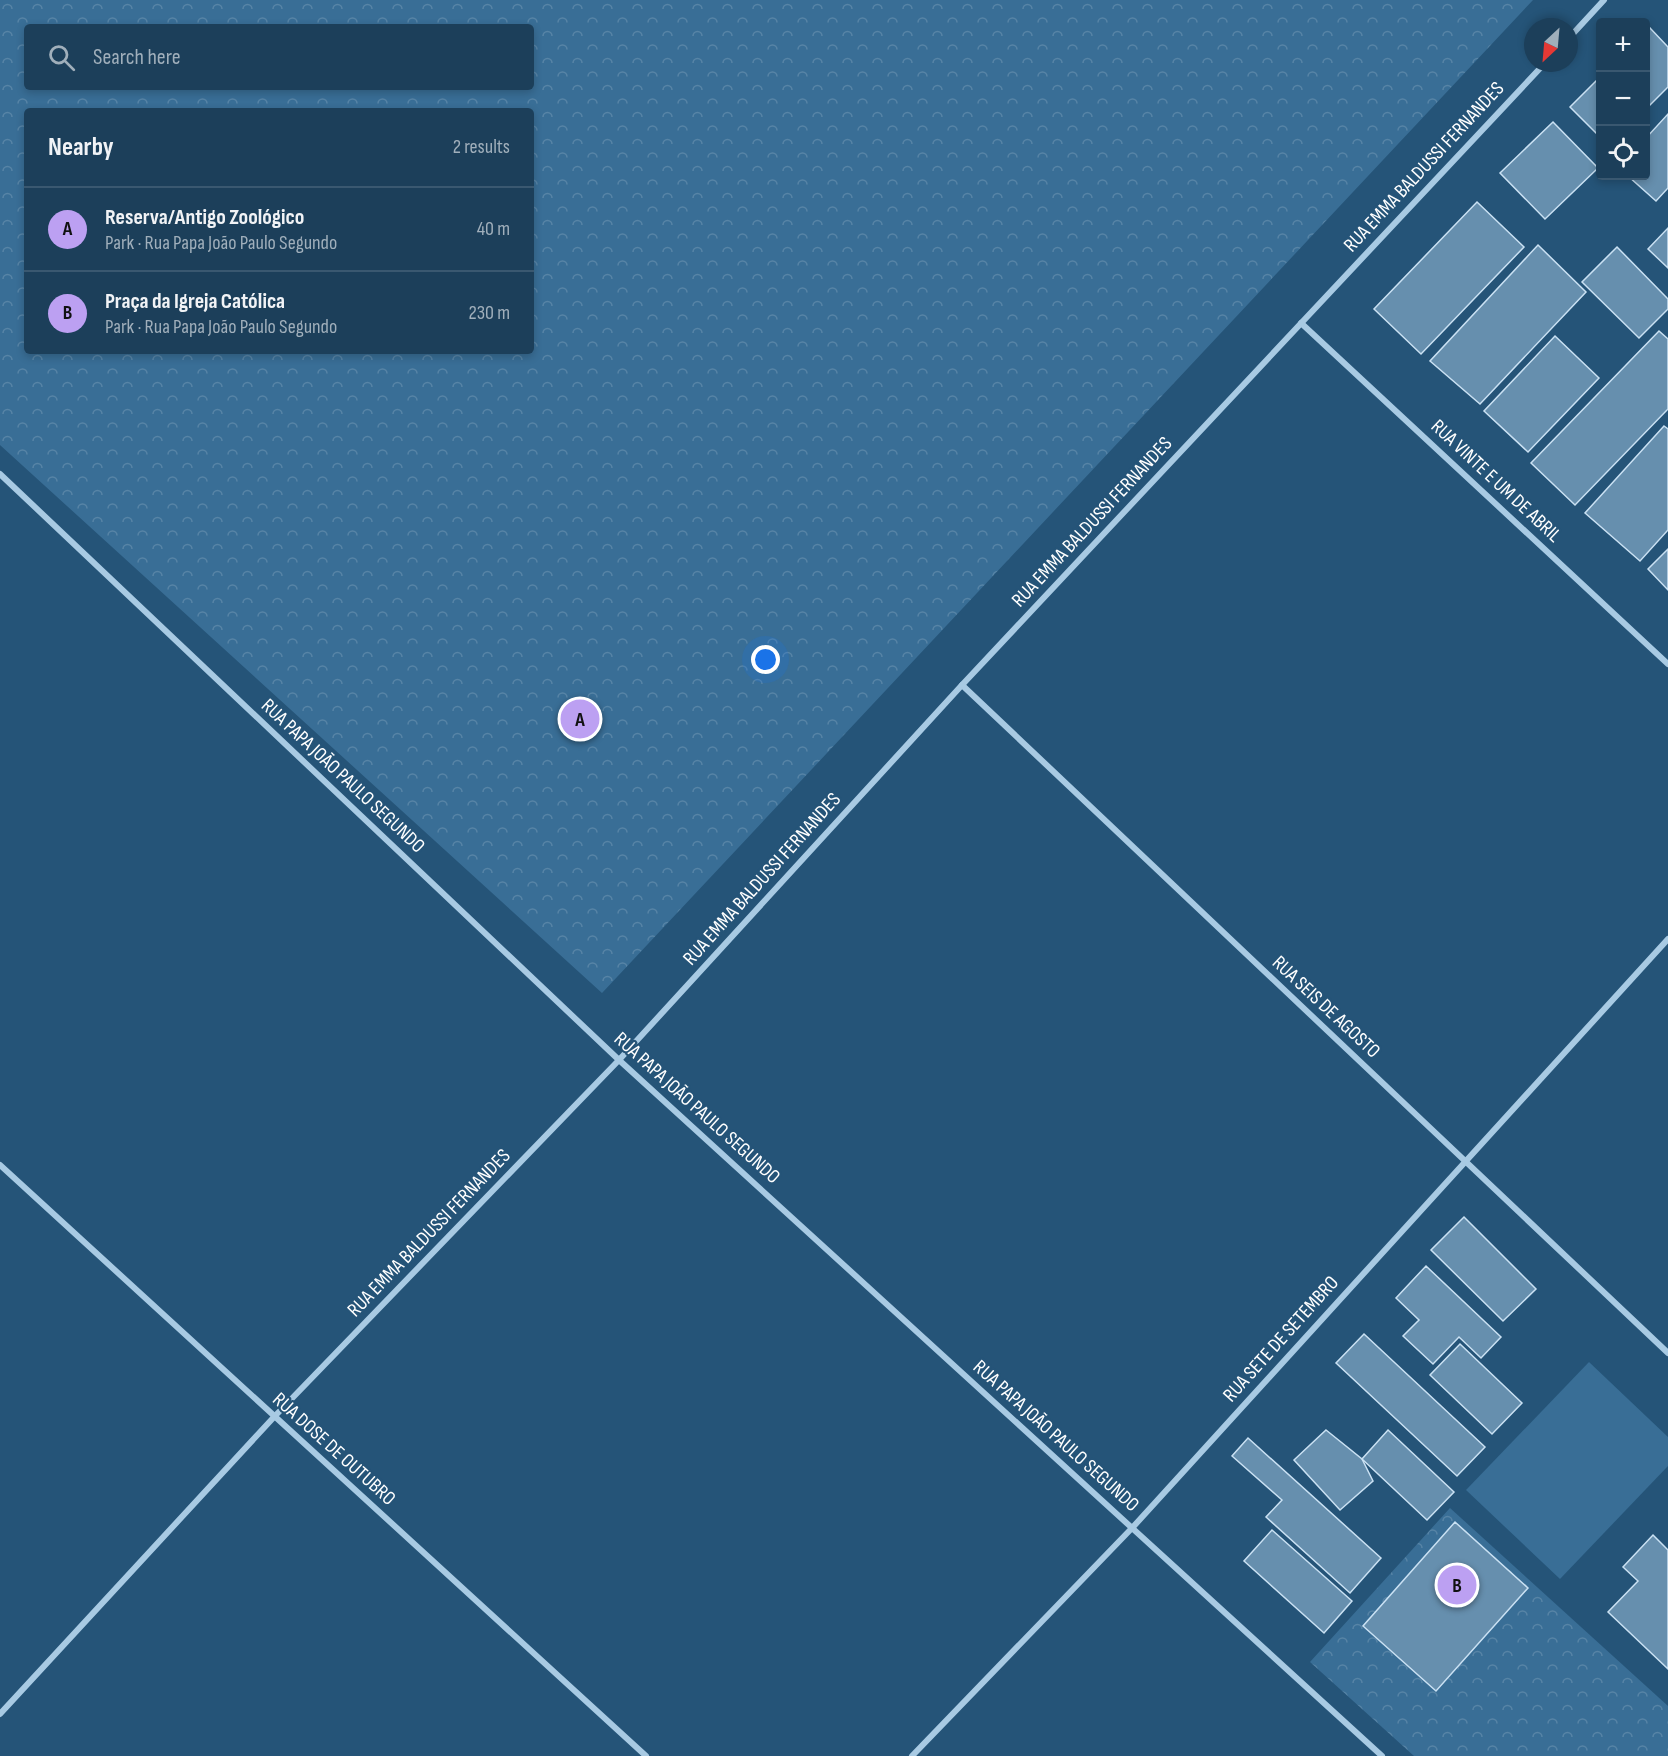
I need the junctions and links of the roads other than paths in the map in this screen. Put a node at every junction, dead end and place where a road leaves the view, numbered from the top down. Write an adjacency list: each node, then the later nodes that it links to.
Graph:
1 (1605, 0): 2 (street)
2 (1578, 28)
3 (1537, 72): 4 (street, RUA EMMA BALDUSSI FERNANDES)
4 (1300, 323): 6 (street, RUA VINTE E UM DE ABRIL); 7 (street, RUA EMMA BALDUSSI FERNANDES)
5 (0, 474): 9 (street, RUA PAPA JOÃO PAULO SEGUNDO)
6 (1668, 664)
7 (962, 685): 9 (street, RUA EMMA BALDUSSI FERNANDES); 10 (street, RUA SEIS DE AGOSTO)
8 (1668, 939): 10 (street, RUA SETE DE SETEMBRO)
9 (619, 1060): 13 (street, RUA EMMA BALDUSSI FERNANDES); 14 (street, RUA PAPA JOÃO PAULO SEGUNDO)
10 (1464, 1162): 12 (street, RUA SEIS DE AGOSTO); 14 (street, RUA SETE DE SETEMBRO)
11 (0, 1165): 13 (street, RUA DOSE DE OUTUBRO)
12 (1668, 1353)
13 (274, 1417): 15 (street, RUA EMMA BALDUSSI FERNANDES); 16 (street, RUA DOSE DE OUTUBRO)
14 (1133, 1527): 17 (street, RUA SETE DE SETEMBRO); 18 (street, RUA PAPA JOÃO PAULO SEGUNDO)
15 (0, 1714)
16 (646, 1756)
17 (912, 1756)
18 (1382, 1756)

